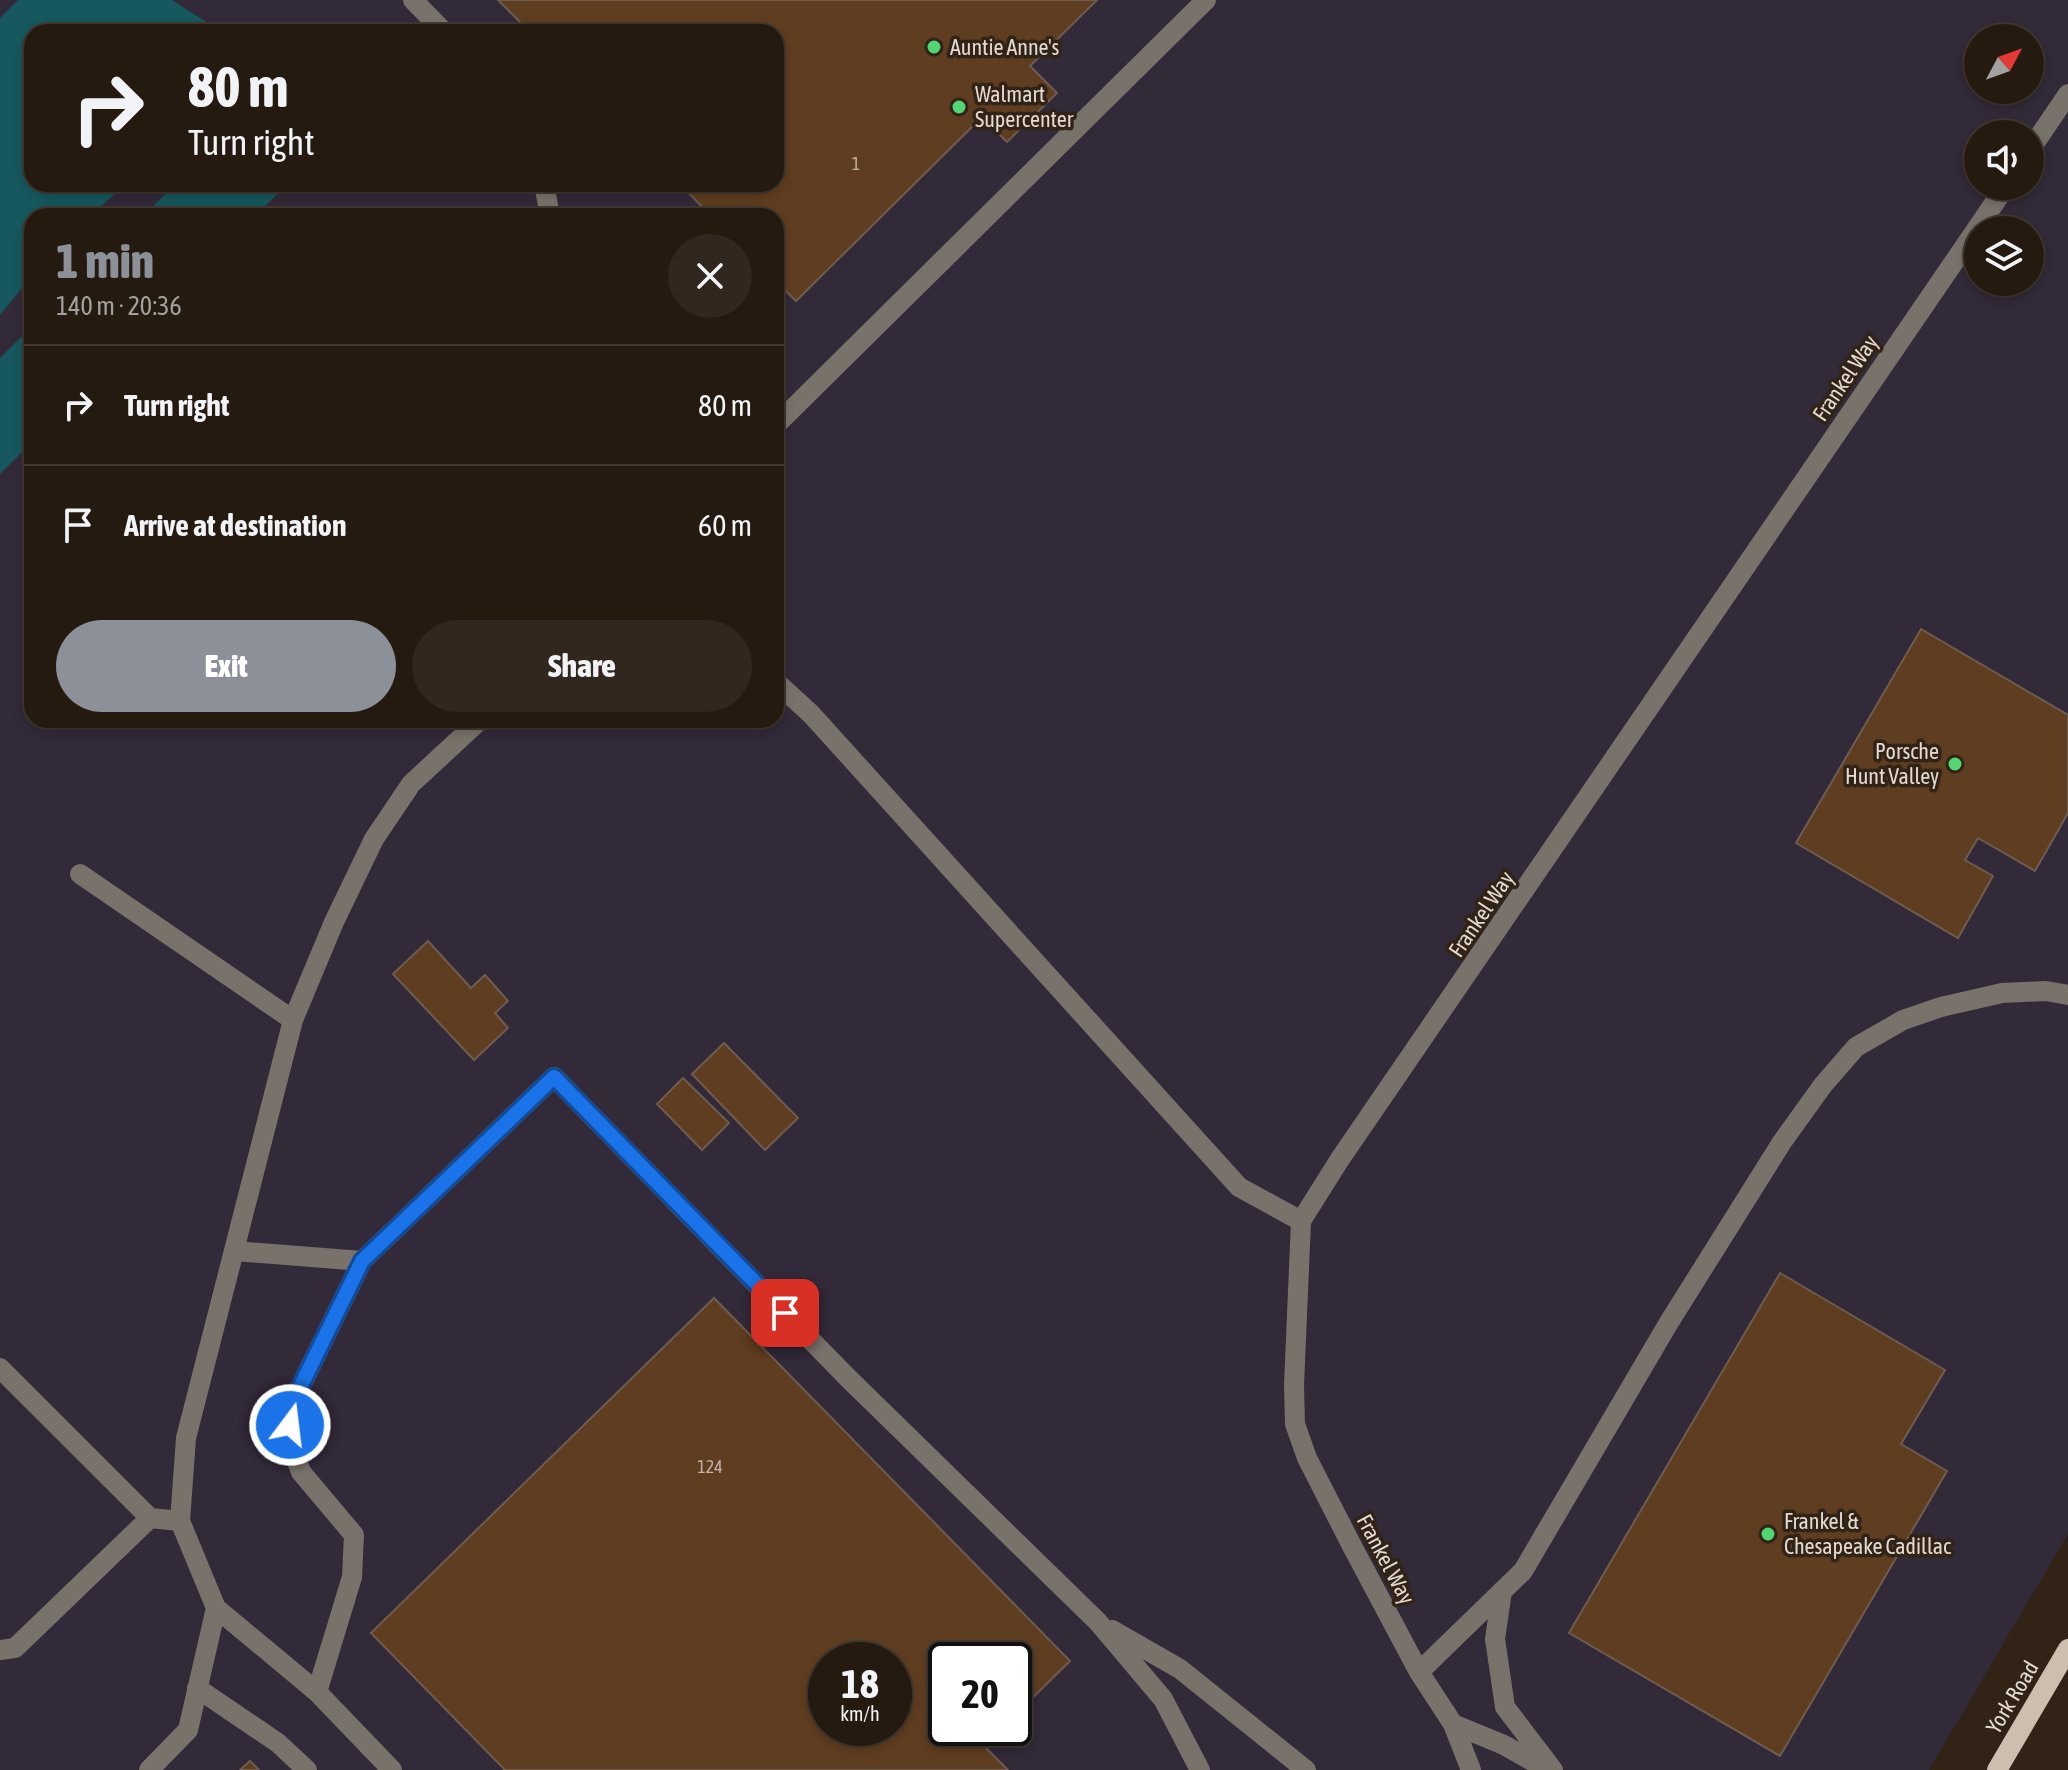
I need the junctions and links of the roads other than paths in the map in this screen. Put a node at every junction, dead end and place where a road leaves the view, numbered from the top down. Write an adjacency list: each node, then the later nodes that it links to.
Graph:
1 (413, 0): 3 (street)
2 (1206, 0): 7 (street)
3 (436, 24)
4 (2068, 94): 5 (street)
5 (2044, 129)
6 (1996, 200): 13 (street, Frankel Way)
7 (784, 417)
8 (784, 689): 13 (street)
9 (471, 728): 12 (street)
10 (80, 874): 12 (street)
11 (2068, 995): 19 (street)
12 (293, 1020): 14 (street)
13 (1301, 1221): 24 (street, Frankel Way)
14 (234, 1251): 15 (street); 18 (street)
15 (362, 1261): 21 (street); 26 (street)
16 (0, 1368): 17 (street)
17 (150, 1518): 18 (street); 22 (street)
18 (180, 1521): 20 (street)
19 (1502, 1591): 24 (street); 34 (street)
20 (216, 1608): 25 (street); 26 (street)
21 (1098, 1622): 31 (street); 32 (street)
22 (0, 1650)
23 (2065, 1660): 35 (main road, York Road)
24 (1419, 1672): 27 (street, Frankel Way)
25 (197, 1688): 28 (street); 29 (street)
26 (317, 1692): 30 (street)
27 (1453, 1724): 33 (street, Frankel Way); 34 (street)
28 (149, 1770)
29 (307, 1770)
30 (392, 1770)
31 (1200, 1770)
32 (1306, 1770)
33 (1471, 1770)
34 (1550, 1770)
35 (1997, 1770)

